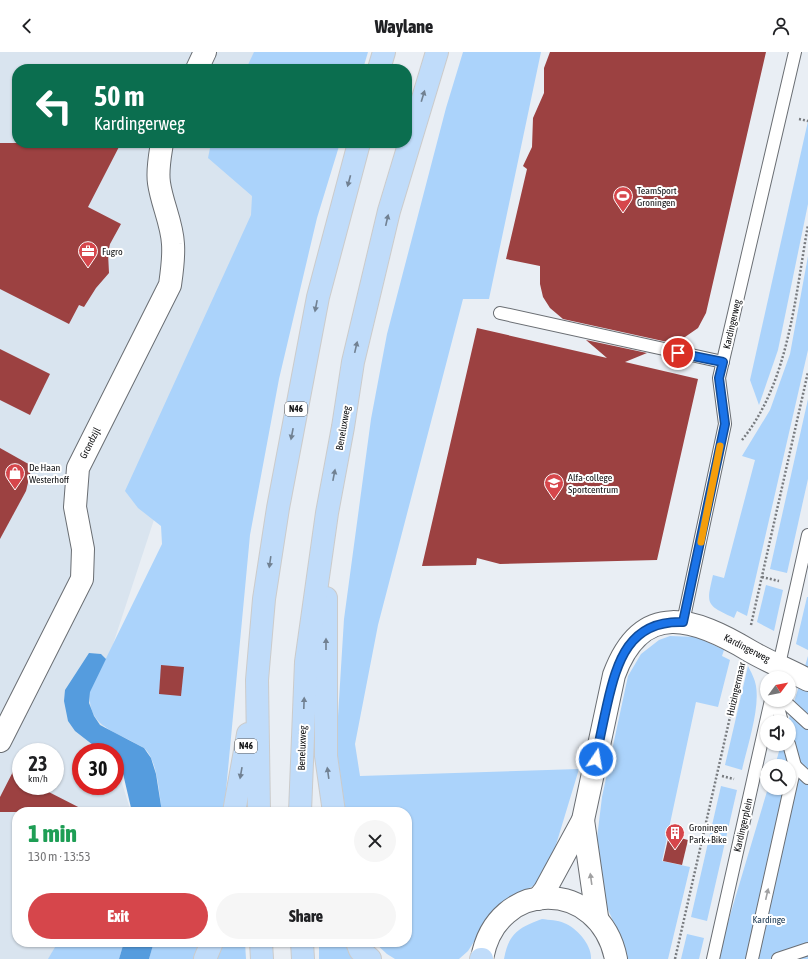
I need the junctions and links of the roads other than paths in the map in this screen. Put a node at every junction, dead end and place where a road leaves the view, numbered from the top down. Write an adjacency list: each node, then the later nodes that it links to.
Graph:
1 (205, 52): 5 (street)
2 (384, 52): 6 (highway)
3 (437, 52): 7 (highway, Beneluxweg, one-way to 3)
4 (795, 52): 12 (lane, Kardingerweg)
5 (199, 64)
6 (380, 64)
7 (412, 135)
8 (161, 148): 23 (street, Grondzijl)
9 (358, 148): 18 (highway, N46, one-way to 18)
10 (408, 148): 13 (highway, Beneluxweg, one-way to 10)
11 (500, 313): 12 (lane)
12 (723, 362): 15 (lane, Kardingerweg)
13 (327, 513): 29 (highway, Beneluxweg, one-way to 13); 30 (highway, one-way to 13)
14 (808, 535): 16 (lane)
15 (683, 622): 16 (street, Kardingerweg); 31 (street, Kardingerweg)
16 (777, 671)
17 (796, 677): 19 (street, Kardingerweg)
18 (257, 680): 27 (highway, N46, one-way to 27); 28 (highway, N46)
19 (808, 680)
20 (769, 707): 39 (lane, Kardingerplein)
21 (791, 707): 22 (lane)
22 (808, 723)
23 (0, 741)
24 (796, 766): 25 (lane)
25 (808, 778)
26 (789, 795): 46 (lane, one-way to 26)
27 (235, 807)
28 (259, 807)
29 (300, 807)
30 (333, 807)
31 (583, 820): 32 (street, Kardingerweg); 33 (street, Kardingerweg, one-way to 31)
32 (538, 899): 33 (street); 44 (street)
33 (597, 917): 45 (street)
34 (210, 947): 40 (highway)
35 (261, 947): 41 (highway)
36 (302, 947): 42 (highway)
37 (359, 947): 43 (highway)
38 (808, 949): 47 (lane)
39 (715, 956)
40 (206, 959)
41 (262, 959)
42 (303, 959)
43 (370, 959)
44 (481, 959)
45 (616, 959)
46 (752, 959)
47 (778, 959)

